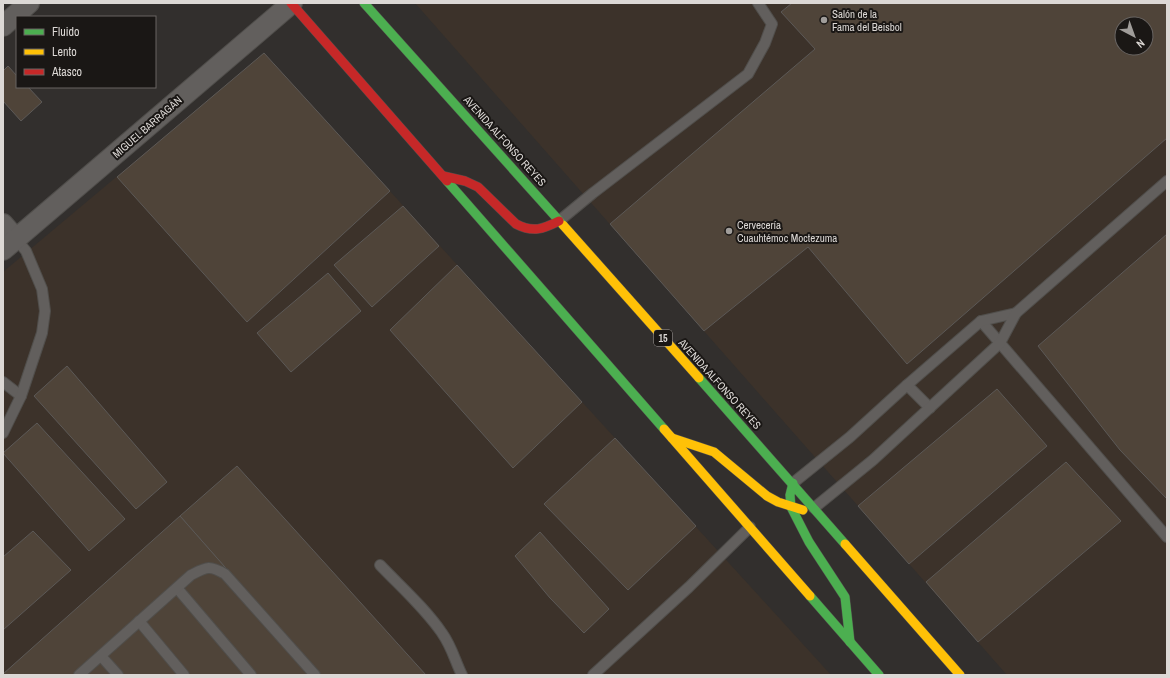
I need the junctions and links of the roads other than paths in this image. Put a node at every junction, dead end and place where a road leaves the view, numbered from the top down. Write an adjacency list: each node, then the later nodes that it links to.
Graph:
1 (29, 3): 5 (street)
2 (292, 3): 6 (highway); 10 (street, MIGUEL BARRAGÁN)
3 (364, 3): 8 (highway, AVENIDA ALFONSO REYES / 15)
4 (758, 3): 8 (lane)
5 (3, 26)
6 (443, 176): 8 (highway); 19 (highway)
7 (1167, 181): 11 (lane)
8 (559, 221): 20 (highway, AVENIDA ALFONSO REYES / 15)
9 (3, 224): 10 (street)
10 (10, 245): 16 (lane)
11 (1016, 313): 12 (lane); 13 (lane)
12 (981, 321): 13 (lane); 15 (lane)
13 (1000, 343): 17 (lane); 24 (lane)
14 (3, 382): 16 (lane)
15 (907, 385): 17 (lane); 20 (lane)
16 (21, 396): 18 (lane)
17 (930, 408): 22 (lane)
18 (3, 433)
19 (671, 438): 21 (highway); 23 (highway)
20 (793, 483): 21 (highway); 22 (highway, AVENIDA ALFONSO REYES / 15)
21 (791, 507): 22 (highway); 28 (highway)
22 (814, 508): 38 (highway, AVENIDA ALFONSO REYES / 15)
23 (750, 527): 28 (highway); 36 (lane)
24 (1167, 537)
25 (380, 565): 35 (lane)
26 (177, 588): 27 (lane); 33 (lane); 34 (lane)
27 (139, 622): 29 (lane); 32 (lane)
28 (850, 642): 37 (highway)
29 (101, 656): 30 (lane); 31 (lane)
30 (79, 675)
31 (118, 675)
32 (184, 675)
33 (250, 675)
34 (315, 675)
35 (462, 675)
36 (593, 675)
37 (879, 675)
38 (960, 675)

